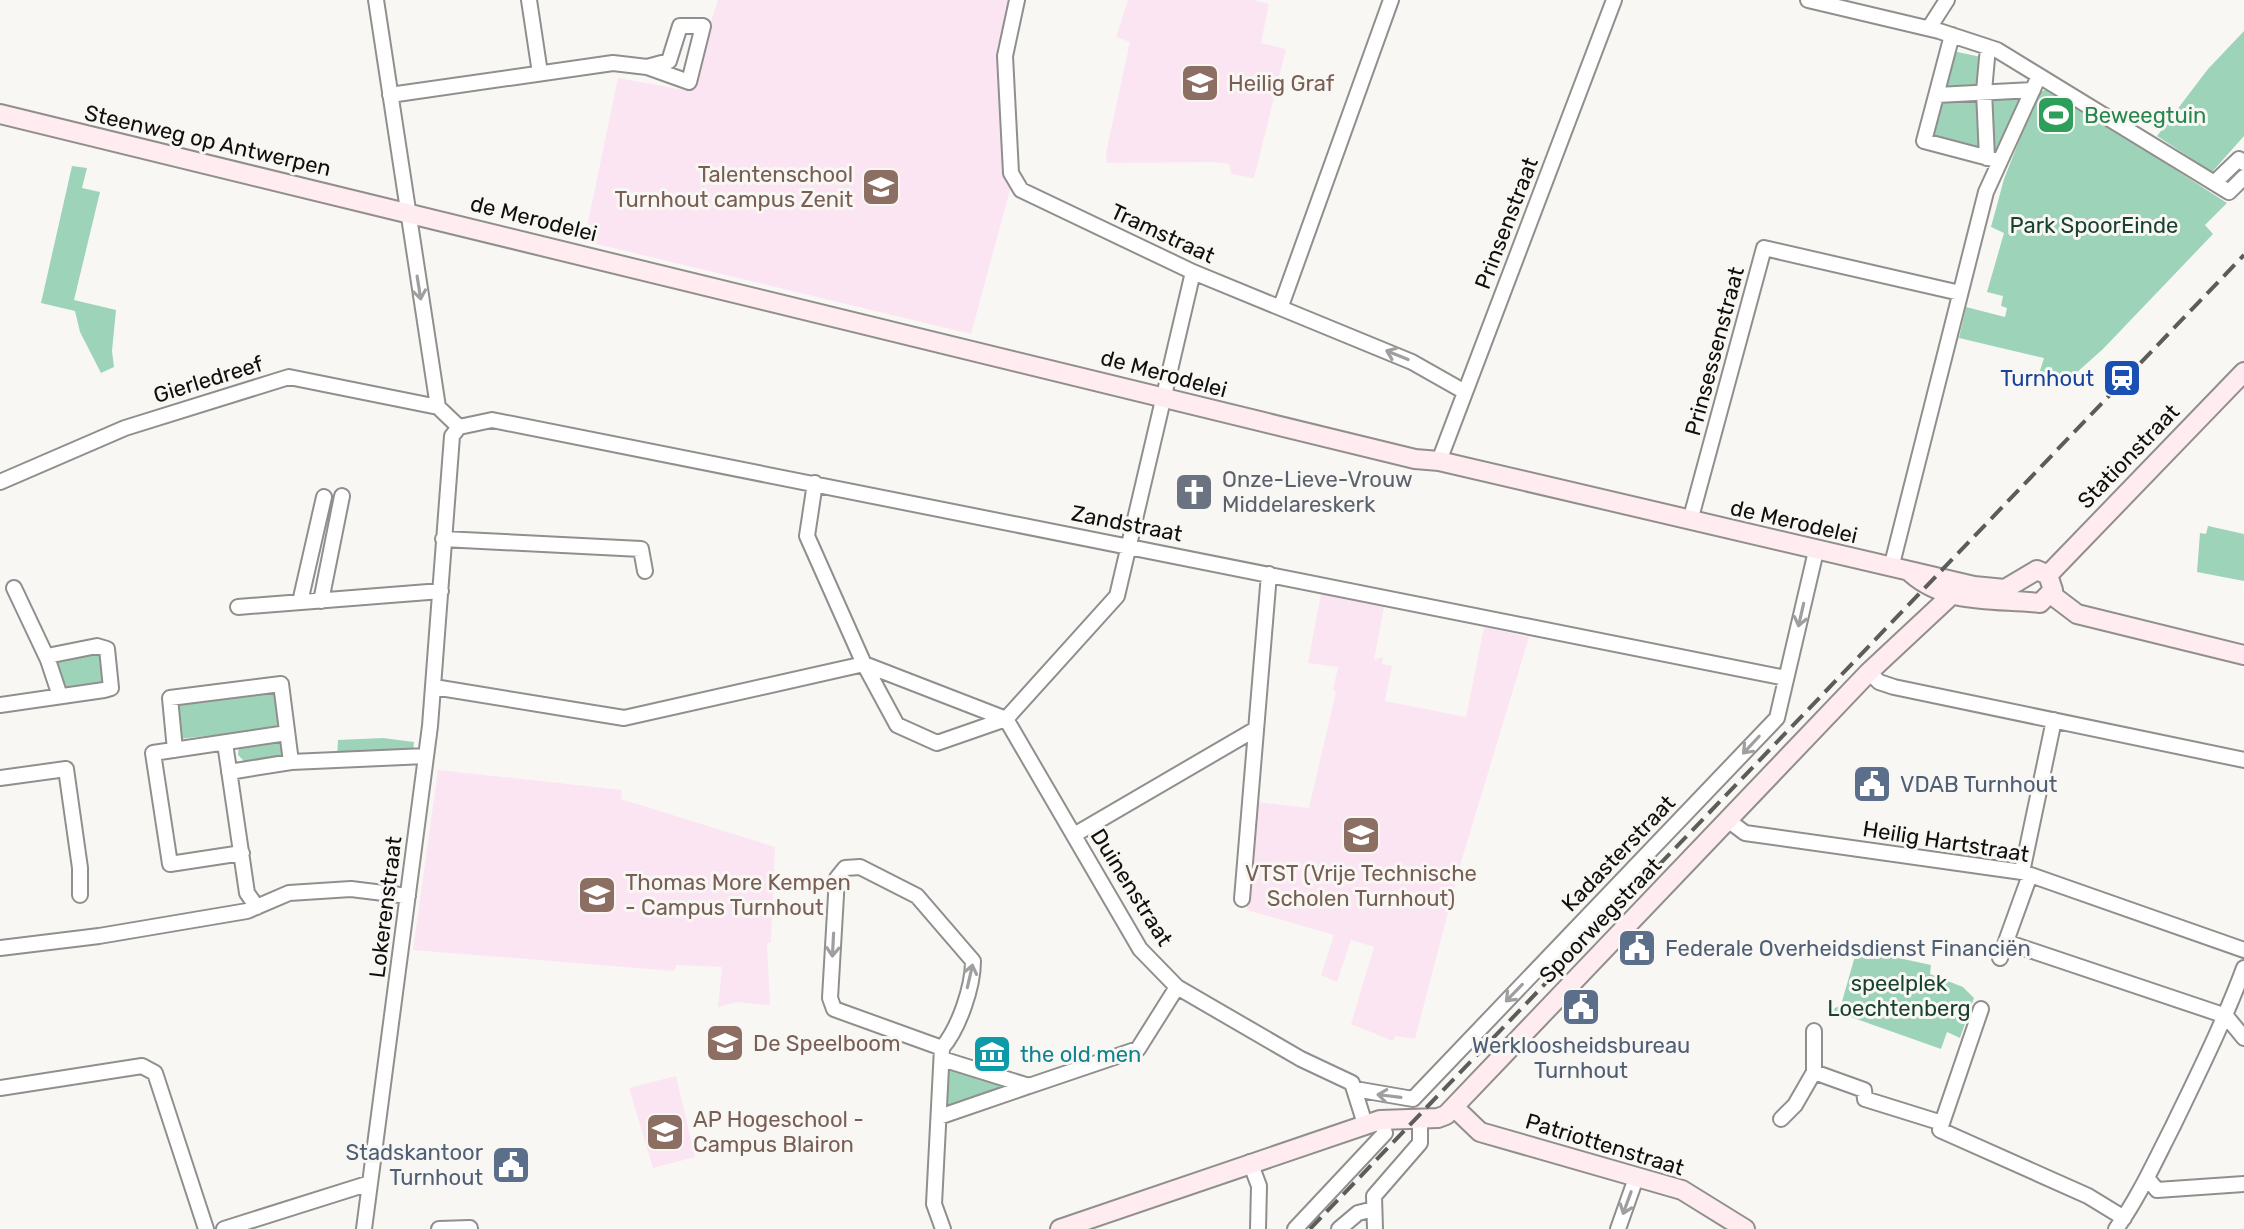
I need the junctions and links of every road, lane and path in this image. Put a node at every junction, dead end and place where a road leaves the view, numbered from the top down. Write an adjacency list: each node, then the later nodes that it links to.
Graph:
1 (376, 0): 15 (street)
2 (529, 0): 12 (street)
3 (1017, 0): 23 (street, Tramstraat)
4 (1391, 0): 25 (street)
5 (1614, 0): 27 (street, Prinsenstraat)
6 (1808, 0): 8 (street)
7 (1947, 0): 8 (street)
8 (1929, 28): 9 (street)
9 (1952, 35): 10 (street); 16 (street)
10 (1988, 47): 13 (street); 14 (street)
11 (647, 67): 11 (street); 12 (street)
12 (540, 73): 15 (street)
13 (2036, 83): 14 (street); 18 (street); 21 (street)
14 (1984, 91): 16 (street); 18 (street)
15 (390, 95): 22 (street)
16 (1937, 95): 18 (street)
17 (0, 114): 22 (street, Steenweg op Antwerpen)
18 (1994, 160): 24 (street)
19 (2244, 163): 21 (street)
20 (2244, 177): 21 (street)
21 (2214, 183)
22 (406, 211): 28 (street, de Merodelei); 29 (street, one-way to 29)
23 (1193, 272): 25 (street, Tramstraat); 28 (street)
24 (1960, 293): 36 (street, Prinsessenstraat); 40 (street)
25 (1281, 306): 27 (street, Tramstraat, one-way to 25)
26 (2244, 372): 43 (street, Stationstraat)
27 (1465, 392): 31 (street, Prinsenstraat)
28 (1162, 396): 31 (street, de Merodelei); 38 (street)
29 (436, 400): 30 (street); 32 (street, Gierledreef)
30 (459, 427): 33 (street, Zandstraat); 37 (street, Lokerenstraat)
31 (1439, 461): 36 (street, de Merodelei)
32 (0, 482)
33 (815, 483): 38 (street, Zandstraat); 55 (street)
34 (342, 496): 50 (street)
35 (324, 497): 51 (street)
36 (1690, 521): 39 (street, de Merodelei)
37 (443, 539): 41 (street); 46 (street, Lokerenstraat)
38 (1128, 546): 42 (street, Zandstraat); 61 (street)
39 (1816, 551): 40 (street, de Merodelei); 57 (street, Kadasterstraat, one-way to 57)
40 (1891, 568): 47 (street, de Merodelei)
41 (645, 571)
42 (1269, 574): 57 (street, Zandstraat); 63 (street)
43 (2048, 575): 44 (street, de Merodelei); 48 (street)
44 (2024, 576): 47 (street, de Merodelei); 49 (street)
45 (14, 588): 54 (street)
46 (441, 591): 50 (street); 58 (street, Lokerenstraat)
47 (1961, 592): 49 (street, de Merodelei); 56 (street, Spoorwegstraat)
48 (2052, 595): 49 (street, de Merodelei); 53 (street)
49 (2026, 599)
50 (321, 601): 51 (street)
51 (300, 602): 52 (street)
52 (238, 607)
53 (2244, 655)
54 (48, 660): 59 (street); 59 (street)
55 (864, 664): 58 (street); 61 (street); 61 (street)
56 (1869, 672): 62 (street); 72 (street, Spoorwegstraat)
57 (1786, 678): 94 (street, Kadasterstraat, one-way to 94)
58 (434, 687): 67 (street, Lokerenstraat)
59 (60, 696): 60 (street)
60 (0, 705)
61 (1006, 719): 73 (street, Duinenstraat)
62 (2054, 720): 68 (street); 75 (street)
63 (1254, 730): 73 (street); 78 (street)
64 (287, 733): 65 (street); 66 (street); 69 (street)
65 (225, 743): 66 (street); 70 (street)
66 (175, 750): 74 (street)
67 (426, 756): 69 (street); 77 (street, Lokerenstraat)
68 (2244, 760)
69 (291, 762): 70 (street)
70 (229, 772): 74 (street)
71 (0, 778): 76 (street)
72 (1729, 821): 75 (street, Heilig Hartstraat); 95 (street, Spoorwegstraat)
73 (1074, 835): 85 (street, Duinenstraat)
74 (242, 853): 79 (street)
75 (2026, 874): 80 (street); 82 (street, Heilig Hartstraat)
76 (80, 895)
77 (408, 896): 79 (street); 104 (street, Lokerenstraat)
78 (1242, 899)
79 (257, 907): 81 (street)
80 (2006, 942): 83 (street); 87 (street)
81 (0, 948)
82 (2244, 950)
83 (2000, 958)
84 (2244, 968): 87 (street)
85 (1177, 987): 92 (street); 94 (street, Duinenstraat)
86 (1981, 1009): 100 (street)
87 (2226, 1016): 89 (street); 103 (street)
88 (1814, 1031): 91 (street)
89 (2244, 1038)
90 (942, 1053): 90 (street, one-way to 90); 92 (street); 96 (street)
91 (1814, 1072): 98 (street); 100 (street)
92 (1029, 1086): 96 (street)
93 (0, 1088): 109 (street)
94 (1355, 1089): 99 (street)
95 (1454, 1107): 97 (street, Spoorwegstraat); 102 (street, Patriottenstraat)
96 (939, 1117): 113 (street)
97 (1420, 1117): 99 (street, Spoorwegstraat); 106 (street)
98 (1781, 1119)
99 (1373, 1122): 101 (street, Spoorwegstraat); 116 (street)
100 (1942, 1123): 107 (street)
101 (1250, 1162): 114 (street, Spoorwegstraat); 115 (street)
102 (1636, 1178): 119 (street, one-way to 119); 120 (street, Patriottenstraat)
103 (2147, 1178): 105 (street); 107 (street)
104 (370, 1183): 110 (street); 111 (street, Lokerenstraat)
105 (2244, 1184)
106 (1374, 1209): 117 (street); 118 (street)
107 (2120, 1224)
108 (470, 1228): 112 (street)
109 (206, 1229)
110 (224, 1229)
111 (364, 1229)
112 (439, 1229)
113 (943, 1229)
114 (1060, 1229)
115 (1258, 1229)
116 (1295, 1229)
117 (1339, 1229)
118 (1375, 1229)
119 (1618, 1229)
120 (1745, 1229)

